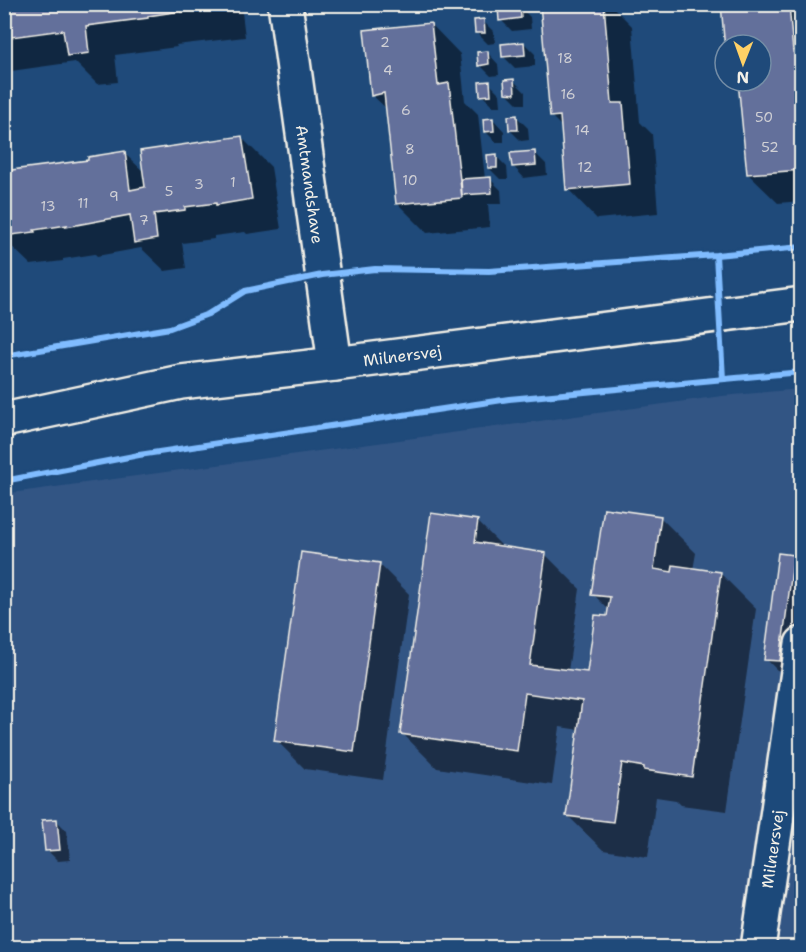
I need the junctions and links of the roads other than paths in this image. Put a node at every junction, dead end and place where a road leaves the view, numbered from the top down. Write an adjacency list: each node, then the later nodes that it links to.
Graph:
1 (285, 4): 3 (street, Amtmandshave)
2 (801, 304): 3 (street, Milnersvej)
3 (335, 364): 4 (street, Milnersvej)
4 (4, 420)
5 (801, 644): 6 (street, Milnersvej)
6 (758, 948)

